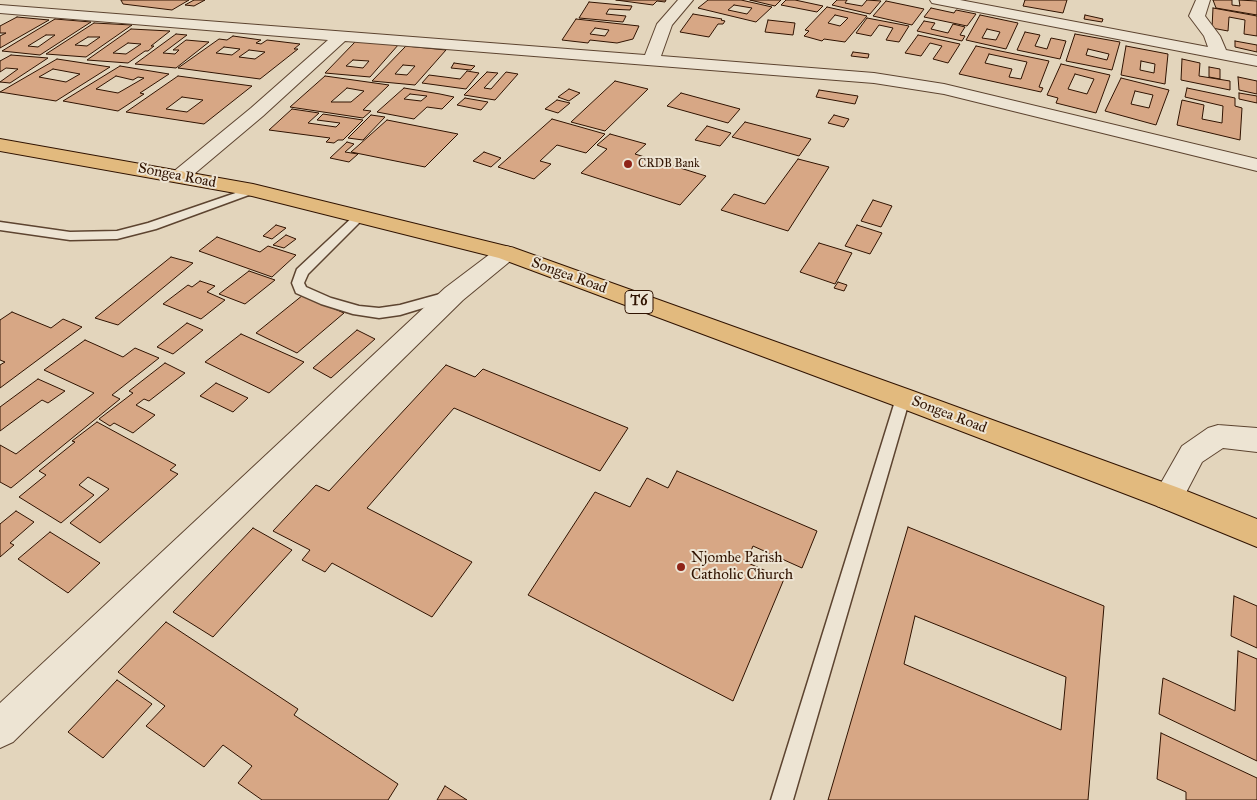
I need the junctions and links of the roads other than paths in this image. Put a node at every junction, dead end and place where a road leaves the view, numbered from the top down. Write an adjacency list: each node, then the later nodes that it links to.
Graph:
1 (686, 0): 9 (street)
2 (937, 0): 8 (street)
3 (1203, 0): 8 (street)
4 (95, 4): 6 (street)
5 (0, 9): 6 (street)
6 (76, 16): 7 (street)
7 (342, 36): 9 (street); 13 (street)
8 (1219, 54): 10 (street)
9 (651, 61): 12 (street)
10 (1257, 61)
11 (0, 144): 13 (highway, Songea Road / T6)
12 (1257, 165)
13 (180, 176): 14 (highway, Songea Road / T6)
14 (253, 190): 15 (highway, Songea Road / T6); 16 (lane)
15 (360, 216): 17 (highway, Songea Road / T6); 18 (lane)
16 (0, 226)
17 (506, 253): 18 (street); 19 (highway, Songea Road / T6)
18 (454, 294): 23 (street)
19 (903, 398): 21 (highway, Songea Road / T6); 24 (lane)
20 (1257, 440): 21 (street)
21 (1168, 497): 22 (highway, Songea Road / T6)
22 (1257, 533)
23 (7, 712)
24 (782, 800)

